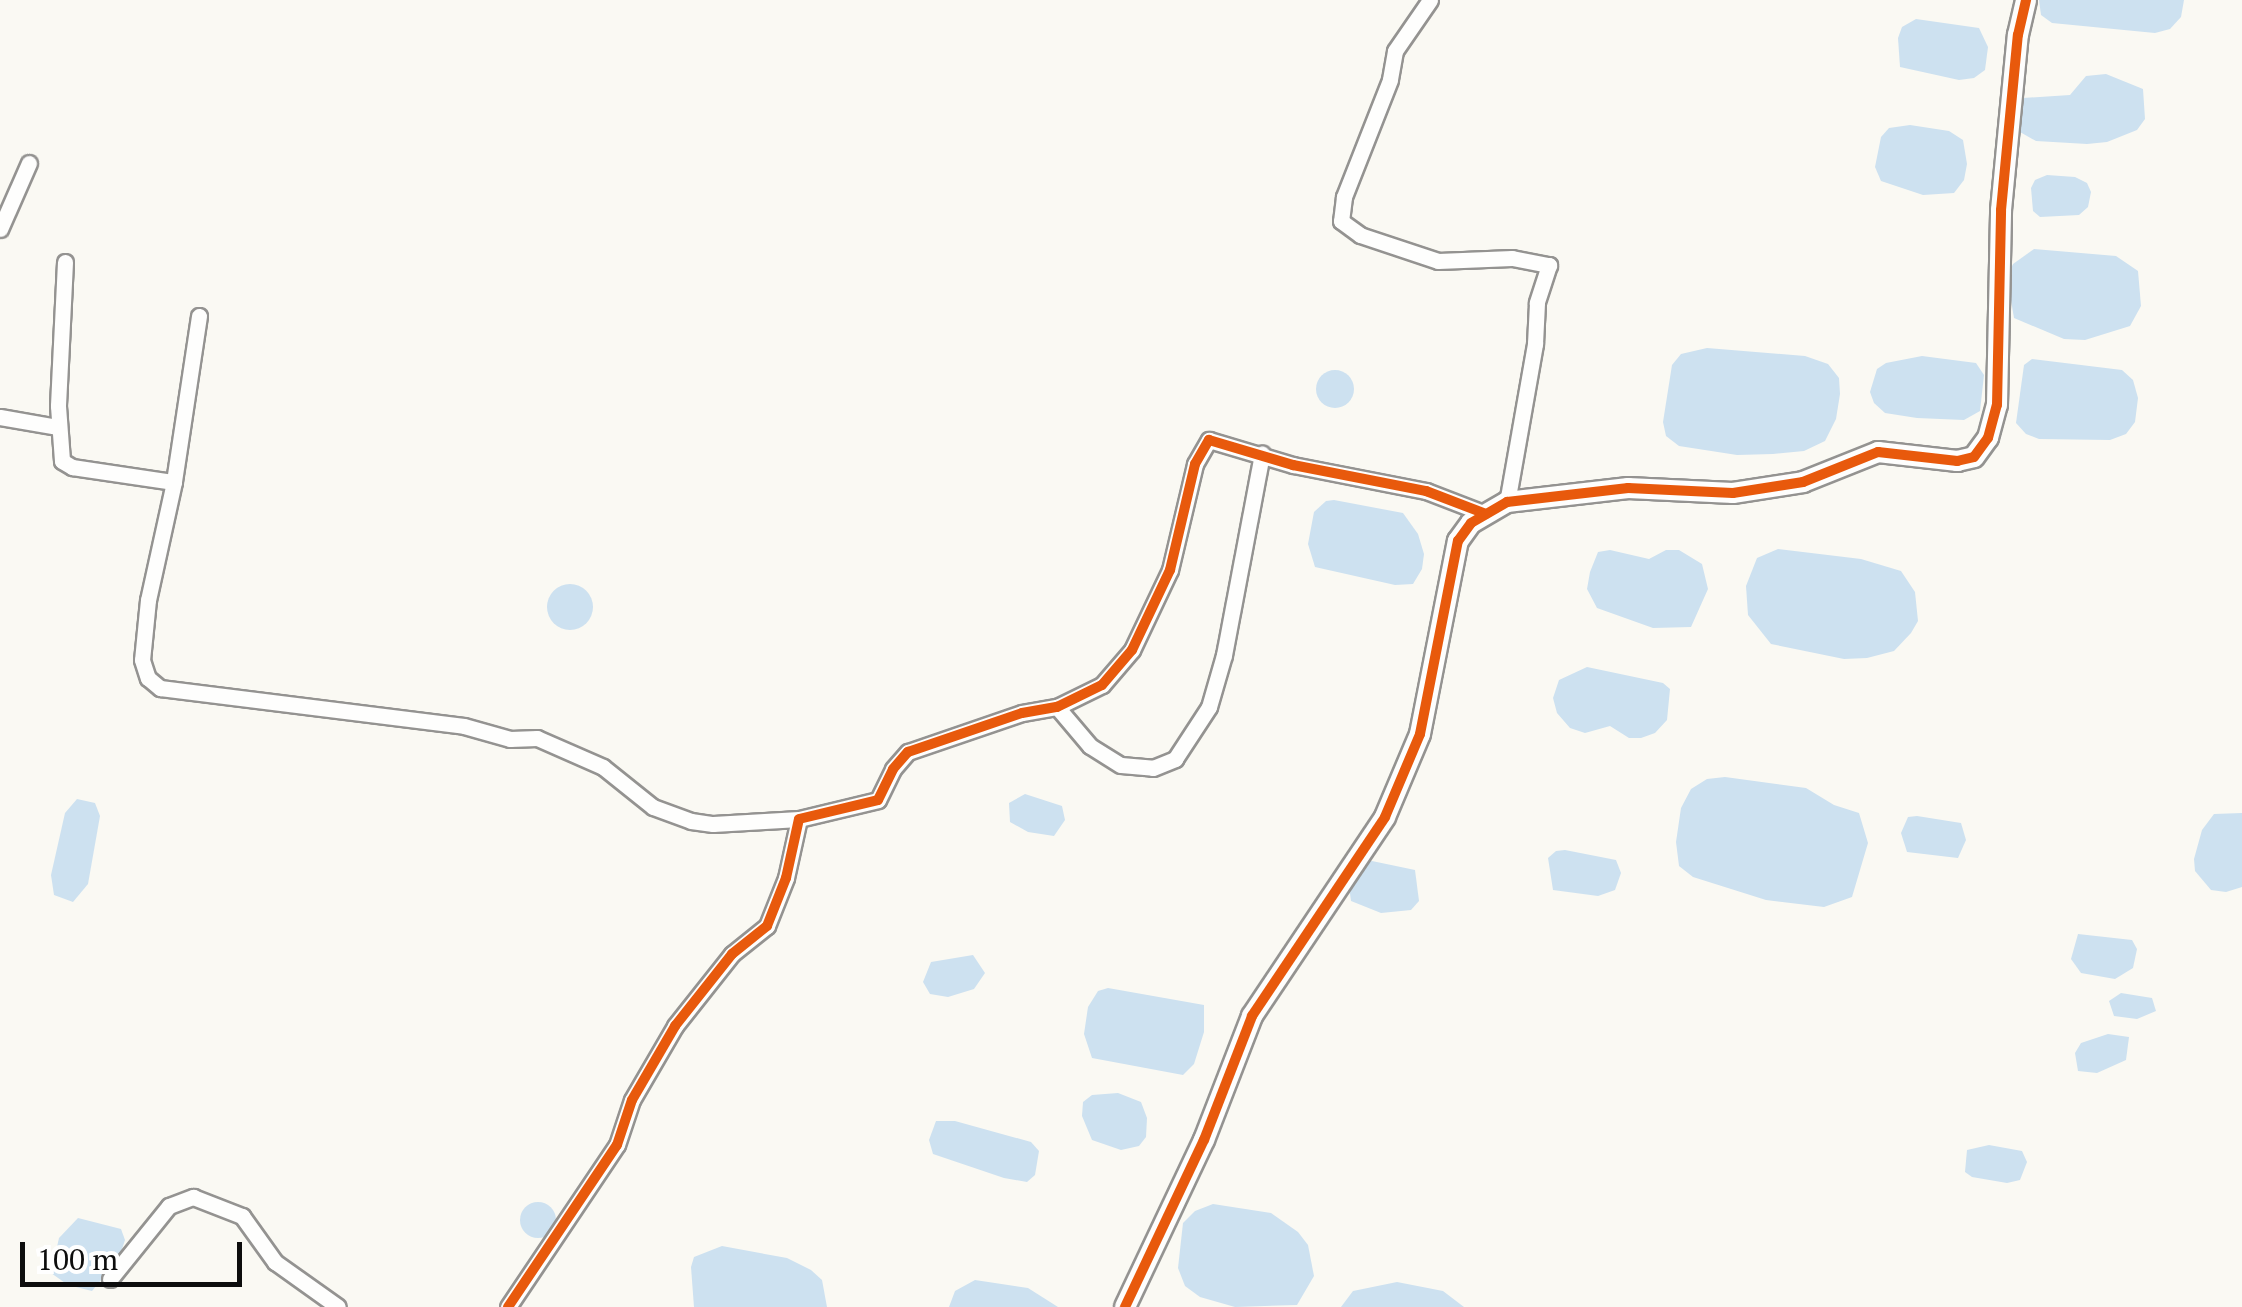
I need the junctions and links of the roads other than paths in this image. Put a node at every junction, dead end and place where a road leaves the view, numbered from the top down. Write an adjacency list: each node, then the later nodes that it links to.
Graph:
1 (1430, 0): 11 (street)
2 (2026, 0): 11 (street)
3 (29, 163): 4 (street)
4 (0, 228)
5 (66, 262): 8 (street)
6 (199, 316): 10 (street)
7 (0, 417): 8 (street)
8 (58, 427): 10 (street)
9 (1262, 454): 12 (street); 13 (street); 13 (street)
10 (174, 482): 14 (street)
11 (1507, 502): 12 (street)
12 (1486, 514): 18 (street)
13 (1057, 707): 14 (street)
14 (799, 819): 17 (street)
15 (110, 1279): 16 (street)
16 (338, 1307)
17 (508, 1307)
18 (1125, 1307)

